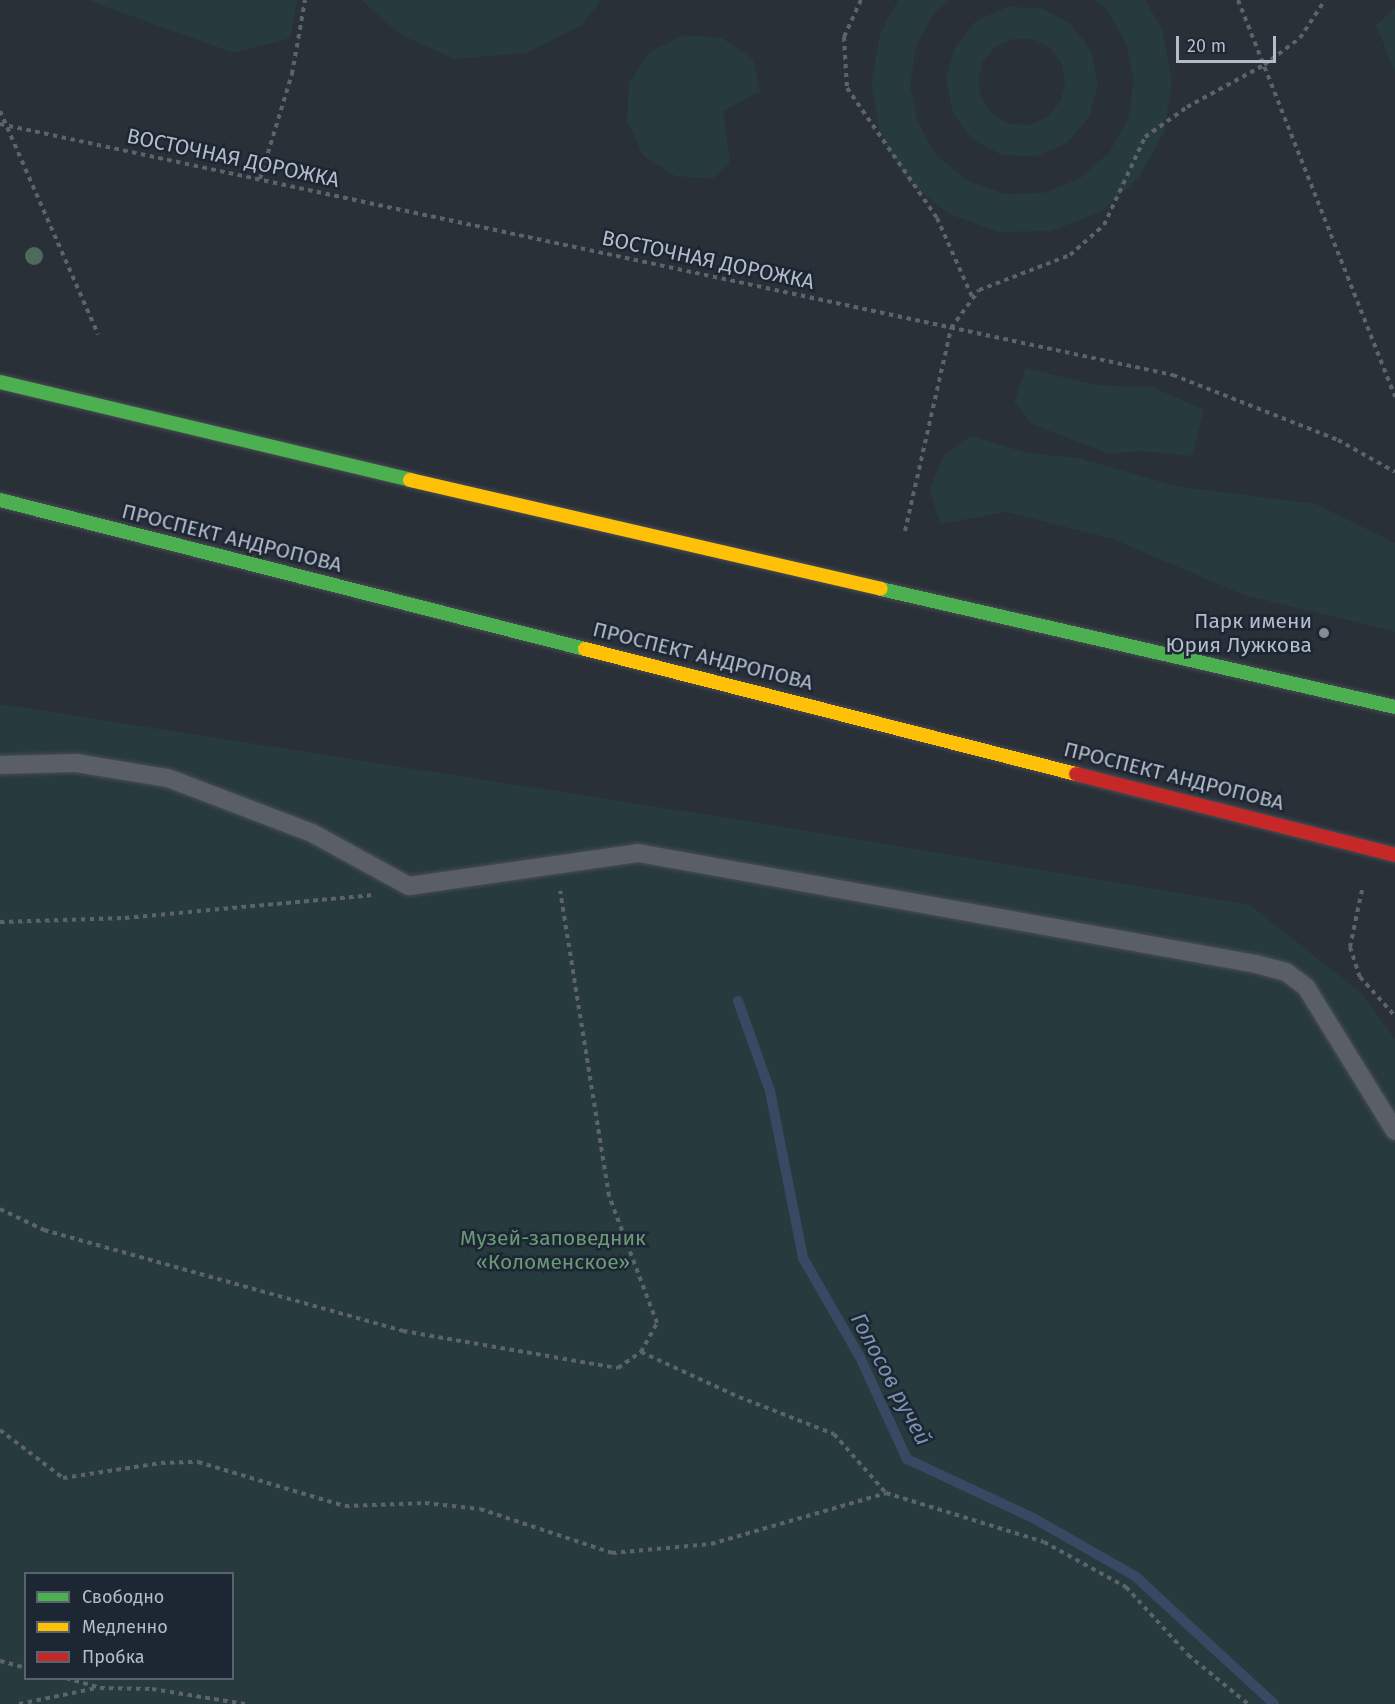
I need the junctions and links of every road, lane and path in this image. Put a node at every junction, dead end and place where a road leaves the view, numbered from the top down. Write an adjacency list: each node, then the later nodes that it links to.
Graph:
1 (305, 0): 9 (path)
2 (861, 0): 10 (path)
3 (1238, 0): 5 (path)
4 (1325, 0): 5 (path)
5 (1264, 65): 10 (path); 14 (path)
6 (0, 111): 8 (path)
7 (0, 124): 8 (path, ВОСТОЧНАЯ ДОРОЖКА)
8 (7, 125): 9 (path, ВОСТОЧНАЯ ДОРОЖКА); 12 (path)
9 (260, 179): 11 (path, ВОСТОЧНАЯ ДОРОЖКА)
10 (973, 299): 11 (path)
11 (951, 327): 15 (path, ВОСТОЧНАЯ ДОРОЖКА); 17 (path)
12 (98, 334)
13 (0, 382): 18 (main road)
14 (1395, 397)
15 (1395, 472)
16 (0, 500): 20 (main road, ПРОСПЕКТ АНДРОПОВА)
17 (905, 531)
18 (1395, 707)
19 (0, 765): 22 (lane)
20 (1395, 855)
21 (556, 867): 22 (lane); 26 (lane); 28 (path)
22 (410, 886): 24 (path)
23 (1362, 890): 25 (path)
24 (0, 922)
25 (1395, 1016)
26 (1395, 1131)
27 (0, 1209): 28 (path)
28 (641, 1352): 30 (path)
29 (0, 1430): 30 (path)
30 (886, 1493): 37 (path)
31 (0, 1661): 32 (path)
32 (24, 1667)
33 (73, 1680): 34 (path)
34 (100, 1688): 35 (path); 36 (path)
35 (19, 1704)
36 (245, 1704)
37 (1248, 1704)

